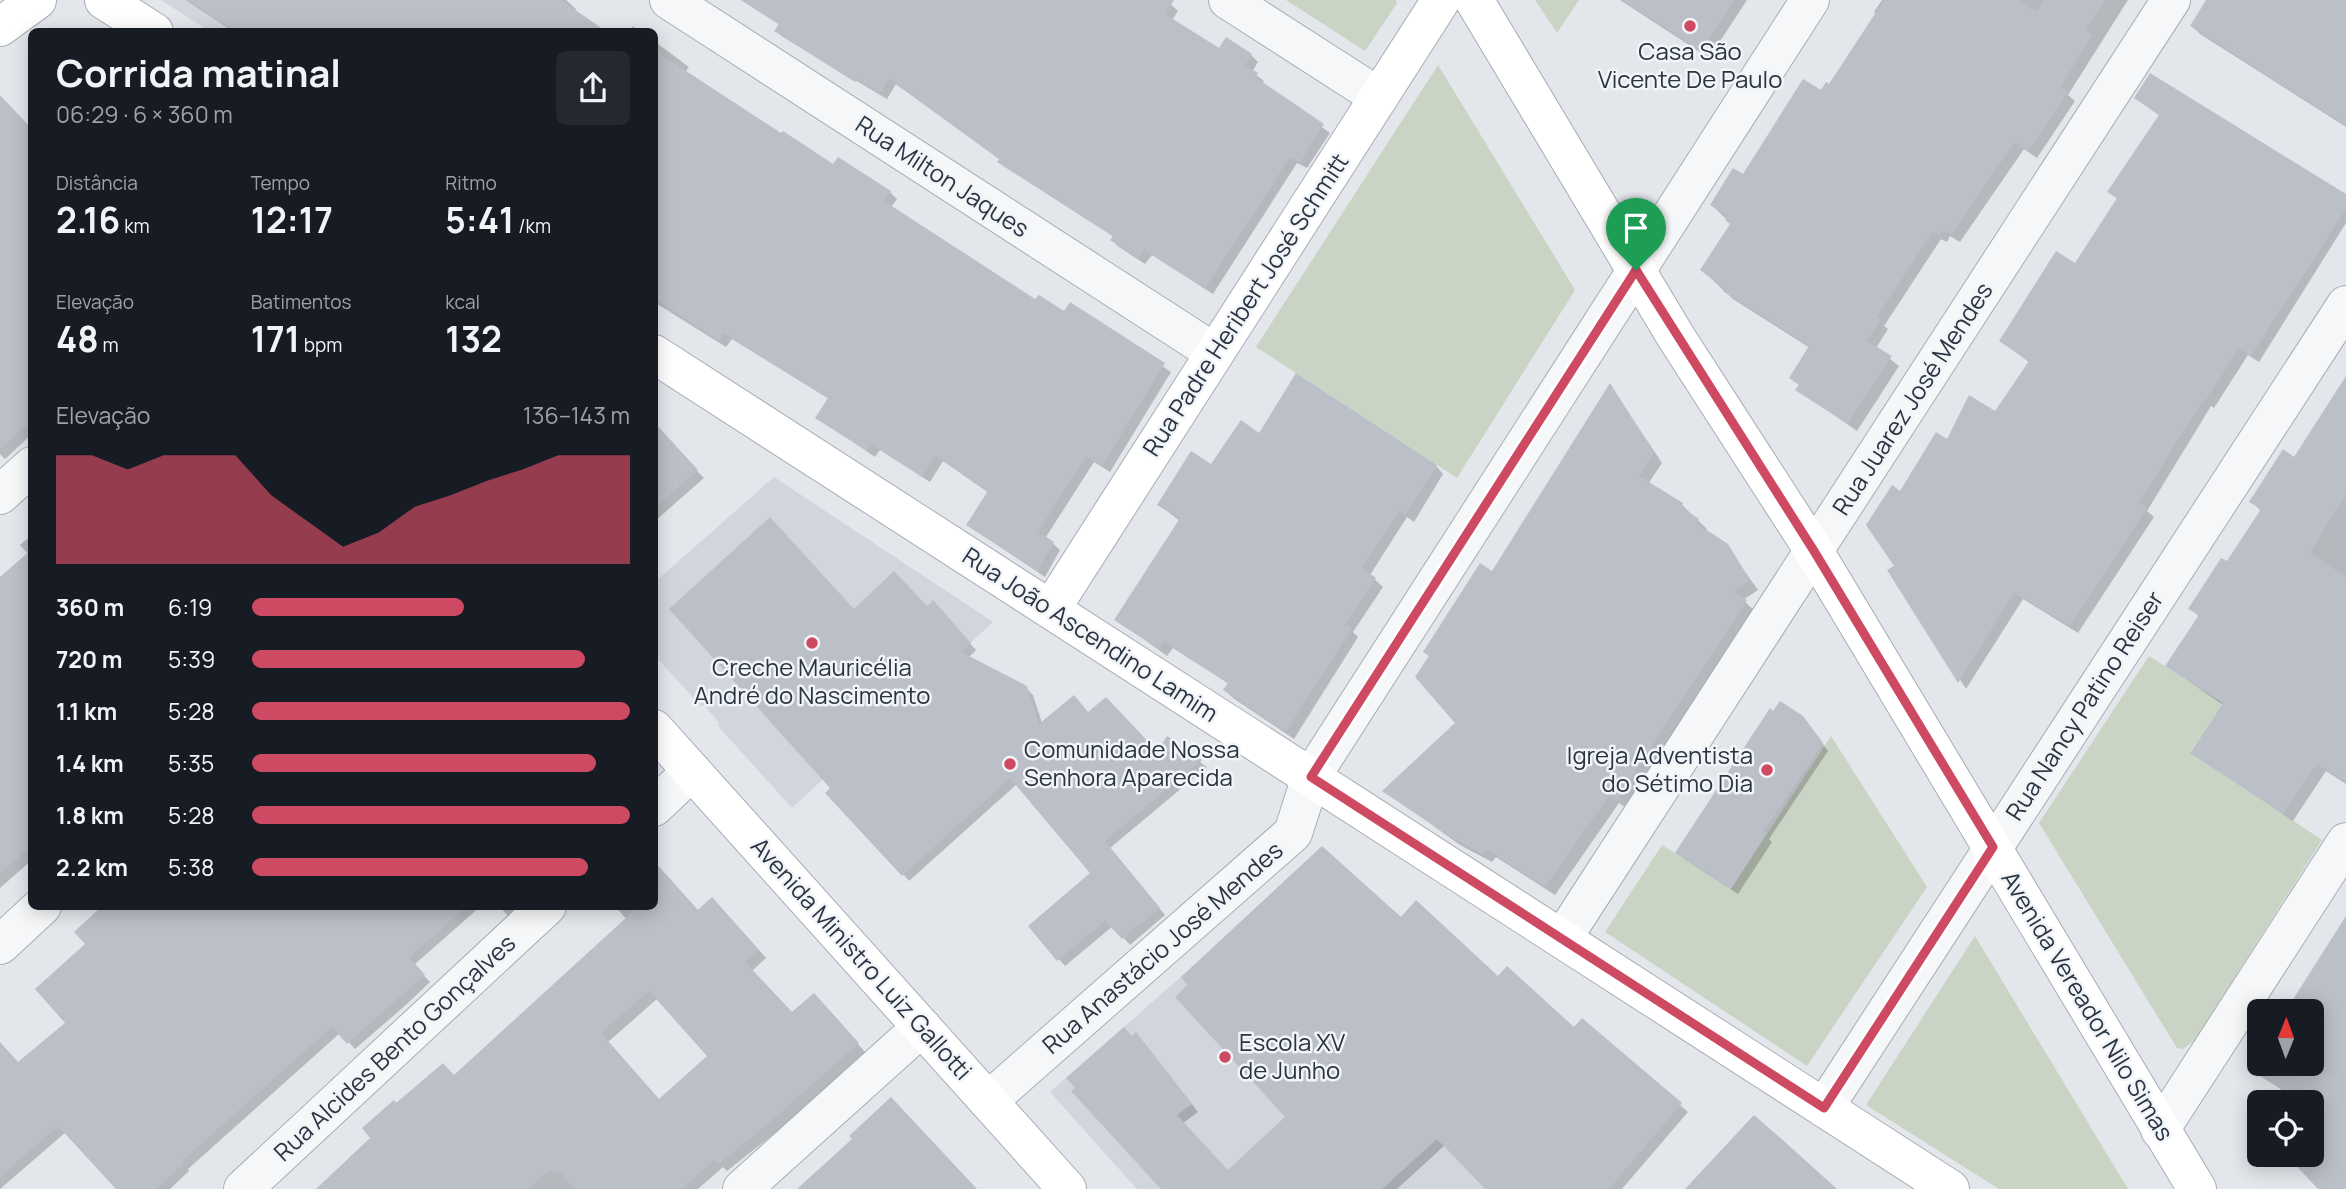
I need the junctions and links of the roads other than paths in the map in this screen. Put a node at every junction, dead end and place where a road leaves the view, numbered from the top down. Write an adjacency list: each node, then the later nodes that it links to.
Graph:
1 (104, 0): 8 (street)
2 (668, 0): 12 (street, Rua Milton Jaques)
3 (1228, 0): 9 (street)
4 (1441, 0): 9 (street, Rua Padre Heribert José Schmitt)
5 (1474, 0): 10 (street, Avenida Vereador Nilo Simas)
6 (1810, 0): 10 (street, Rua Anastácio José Mendes)
7 (2171, 0): 16 (street, Rua Juarez José Mendes)
8 (148, 28)
9 (1379, 97): 12 (street, Rua Padre Heribert José Schmitt)
10 (1636, 270): 16 (street, Avenida Vereador Nilo Simas); 20 (street, Rua Anastácio José Mendes)
11 (2346, 305): 23 (street, Rua Nancy Patino Reiser)
12 (1215, 353): 17 (street, Rua Padre Heribert José Schmitt)
13 (658, 357): 17 (street, Rua João Ascendino Lamim)
14 (28, 470): 15 (street)
15 (0, 495)
16 (1814, 551): 23 (street, Avenida Vereador Nilo Simas); 26 (street, Rua Juarez José Mendes)
17 (1051, 609): 20 (street, Rua João Ascendino Lamim)
18 (658, 733): 19 (street, Avenida Ministro Luiz Gallotti)
19 (692, 771): 21 (street); 28 (street, Avenida Ministro Luiz Gallotti)
20 (1311, 777): 26 (street, Rua João Ascendino Lamim); 29 (street, Rua Anastácio José Mendes)
21 (658, 803)
22 (2346, 842): 31 (street)
23 (1993, 847): 30 (street, Rua Nancy Patino Reiser); 31 (street, Avenida Vereador Nilo Simas)
24 (38, 910): 27 (street)
25 (543, 910): 32 (street, Rua Alcides Bento Gonçalves)
26 (1562, 939): 30 (street, Rua João Ascendino Lamim)
27 (0, 945)
28 (922, 1027): 29 (street, Avenida Ministro Luiz Gallotti); 33 (street)
29 (988, 1101): 34 (street, Avenida Ministro Luiz Gallotti)
30 (1824, 1108): 35 (street, Rua João Ascendino Lamim)
31 (2161, 1130): 36 (street, Avenida Vereador Nilo Simas)
32 (243, 1189)
33 (742, 1189)
34 (1067, 1189)
35 (1950, 1189)
36 (2197, 1189)

